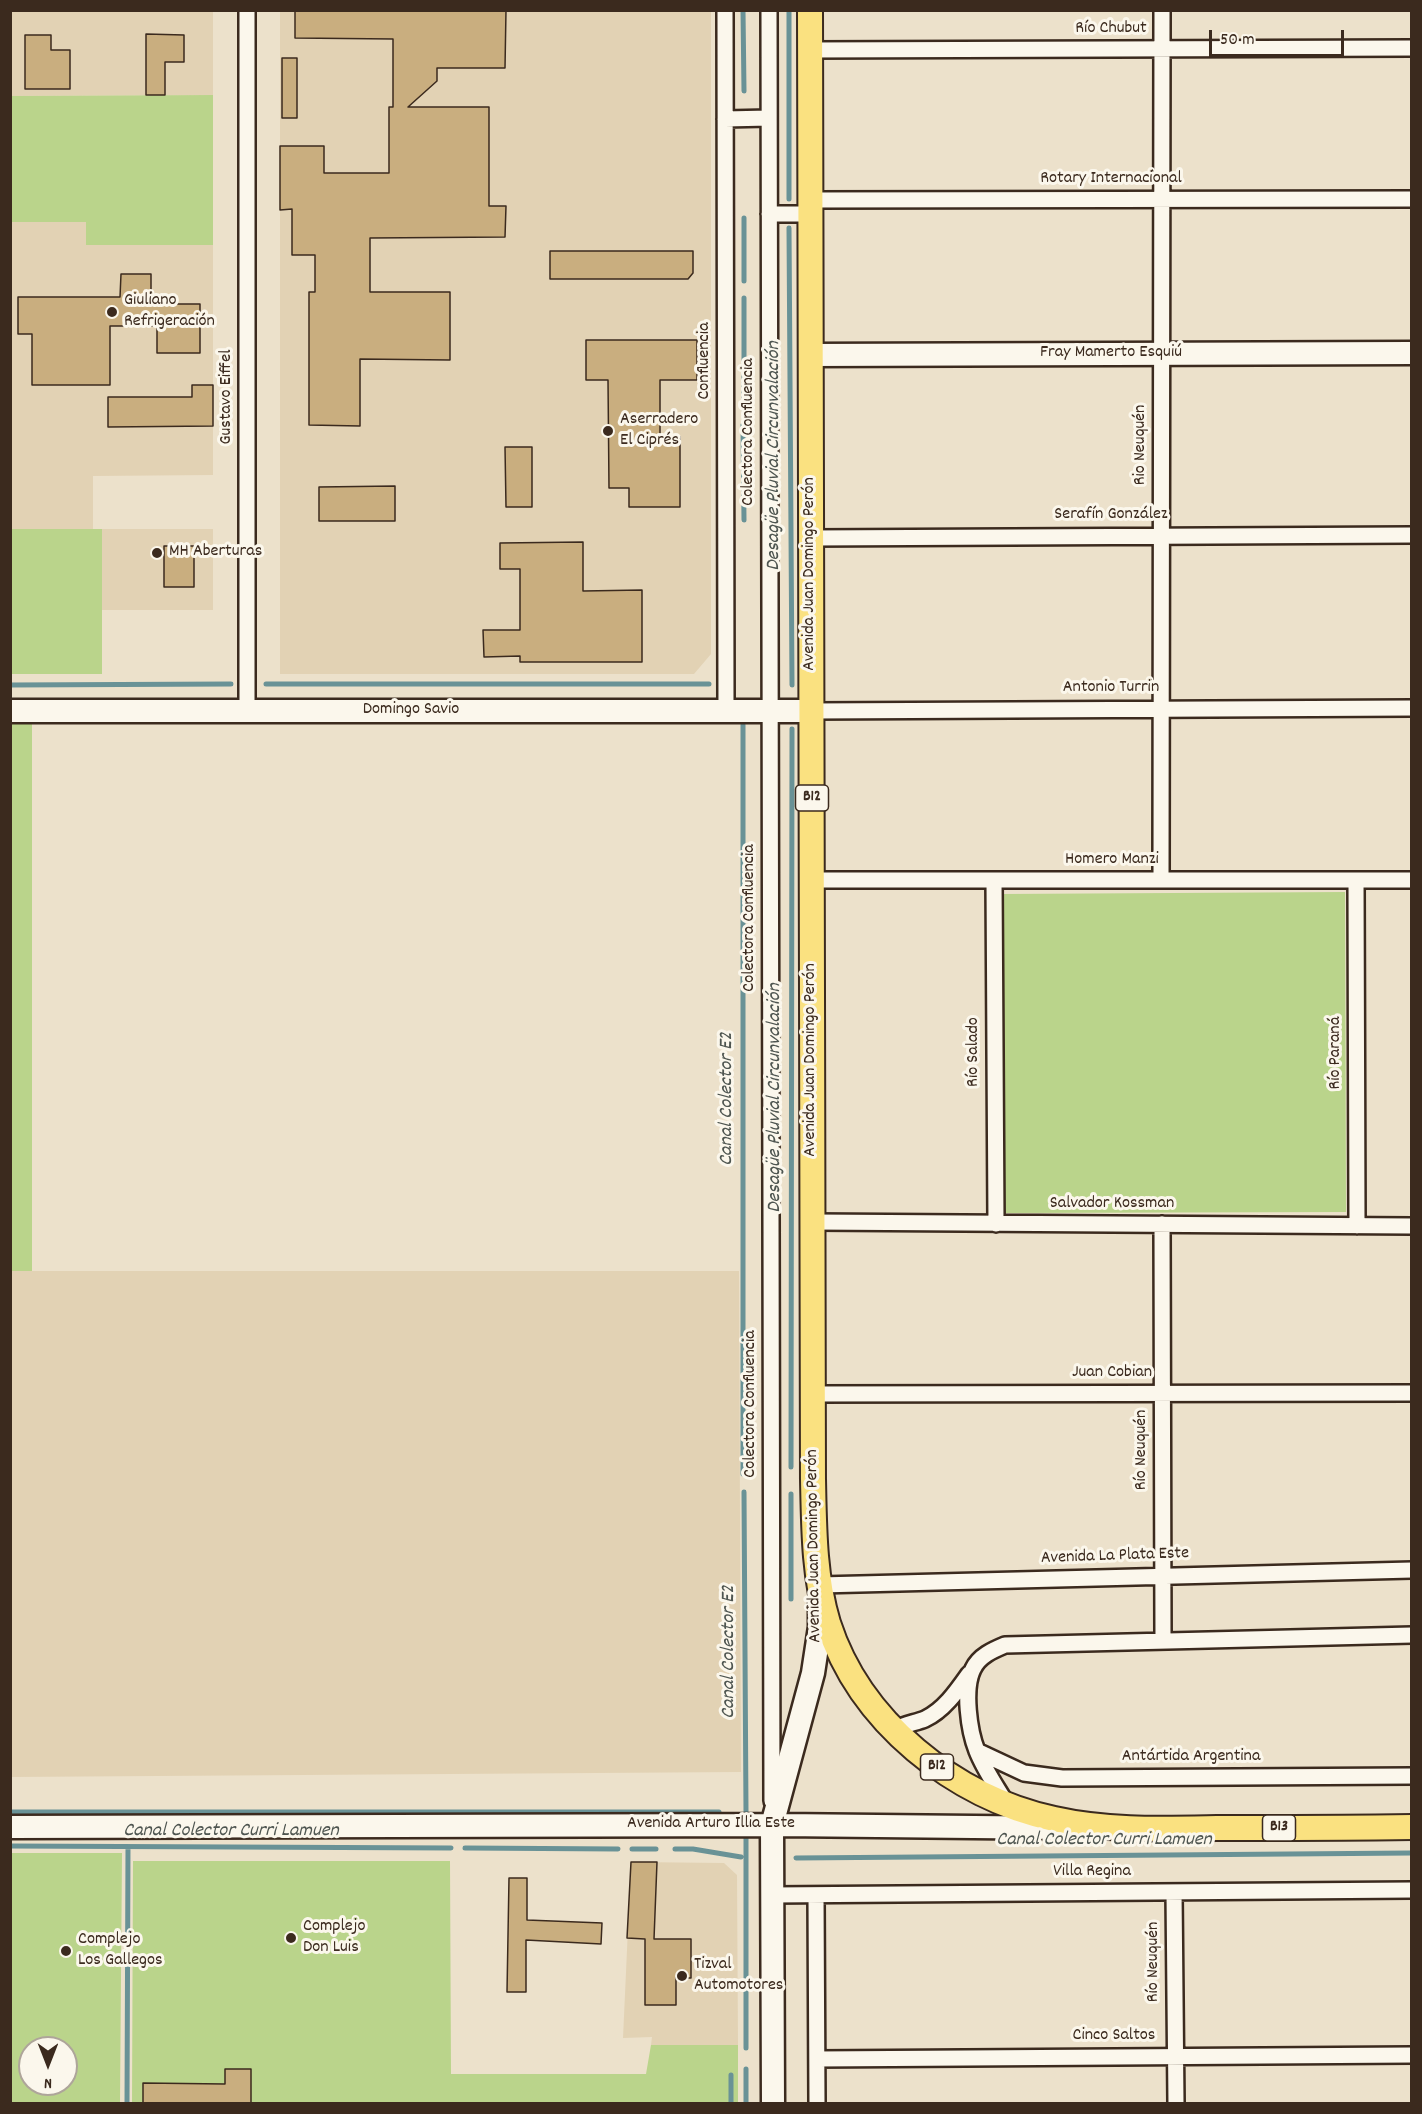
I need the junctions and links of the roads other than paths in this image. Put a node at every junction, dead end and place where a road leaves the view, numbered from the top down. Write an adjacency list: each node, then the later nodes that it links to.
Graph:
1 (247, 10): 24 (street, Gustavo Eiffel)
2 (725, 10): 9 (street, Confluencia)
3 (769, 10): 10 (street, Colectora Confluencia)
4 (810, 10): 8 (main road, Avenida Juan Domingo Perón / B12)
5 (1162, 10): 7 (street, Rio Neuquén)
6 (1412, 48): 7 (street, Río Chubut)
7 (1162, 49): 8 (street, Río Chubut); 11 (street, Rio Neuquén)
8 (810, 50): 13 (main road, Avenida Juan Domingo Perón / B12)
9 (725, 118): 10 (street); 25 (street, Confluencia)
10 (769, 118): 14 (street, Colectora Confluencia)
11 (1162, 199): 12 (street, Rotary Internacional); 13 (street, Rotary Internacional); 15 (street, Rio Neuquén)
12 (1412, 199)
13 (811, 207): 14 (street, Rotary Internacional); 17 (main road, Avenida Juan Domingo Perón / B12)
14 (769, 214): 26 (street, Colectora Confluencia)
15 (1162, 353): 16 (street, Fray Mamerto Esquiú); 17 (street, Fray Mamerto Esquiú); 19 (street, Rio Neuquén)
16 (1412, 353)
17 (811, 355): 20 (main road, Avenida Juan Domingo Perón / B12)
18 (1412, 535): 19 (street, Serafín González)
19 (1162, 536): 20 (street, Serafín González); 21 (street, Rio Neuquén)
20 (811, 537): 27 (main road, Avenida Juan Domingo Perón / B12)
21 (1162, 708): 22 (street, Antonio Turrin); 27 (street, Antonio Turrin); 30 (street, Rio Neuquén)
22 (1412, 708)
23 (10, 711): 24 (street, Domingo Savio)
24 (247, 711): 25 (street, Domingo Savio)
25 (726, 711): 26 (street, Domingo Savio)
26 (770, 711): 27 (street, Domingo Savio); 51 (street, Colectora Confluencia)
27 (812, 711): 28 (main road, Avenida Juan Domingo Perón / B12)
28 (812, 880): 29 (street, Homero Manzi); 33 (main road, Avenida Juan Domingo Perón / B12)
29 (994, 880): 30 (street, Homero Manzi); 34 (street, Río Salado)
30 (1161, 880): 31 (street, Homero Manzi)
31 (1356, 880): 32 (street, Homero Manzi); 36 (street, Río Paraná)
32 (1412, 880)
33 (813, 1222): 34 (street, Salvador Kossman); 39 (main road, Avenida Juan Domingo Perón / B12)
34 (996, 1224): 35 (street, Salvador Kossman)
35 (1162, 1224): 36 (street, Salvador Kossman); 40 (street, Río Neuquén)
36 (1357, 1226): 37 (street, Salvador Kossman)
37 (1412, 1226)
38 (1412, 1393): 40 (street, Juan Cobian)
39 (813, 1394): 40 (street, Juan Cobian); 43 (main road, Avenida Juan Domingo Perón / B12)
40 (1162, 1394): 42 (street, Río Neuquén)
41 (1412, 1570): 42 (street, Avenida La Plata Este)
42 (1162, 1575): 43 (street, Avenida La Plata Este); 45 (street, Río Neuquén)
43 (820, 1585): 47 (main road, B12); 51 (street, Avenida Juan Domingo Perón / B12)
44 (1412, 1635): 45 (street)
45 (1163, 1640): 46 (street)
46 (972, 1670): 47 (street); 48 (street)
47 (894, 1730): 50 (main road, B12)
48 (977, 1751): 49 (street, Antártida Argentina); 50 (street)
49 (1412, 1776)
50 (1007, 1804): 54 (main road, B12)
51 (772, 1825): 52 (street, Avenida Arturo Illia Este / B13); 54 (street, Avenida Arturo Illia Este / B13); 57 (street, Avenida Juan Domingo Perón)
52 (10, 1827)
53 (1412, 1827): 54 (main road, Avenida Arturo Illia Este / B13)
54 (1147, 1829)
55 (1412, 1890): 56 (street, Villa Regina)
56 (1174, 1892): 58 (street, Villa Regina); 60 (street, Río Neuquén)
57 (772, 1895): 58 (street, Villa Regina); 62 (street, Avenida Juan Domingo Perón)
58 (816, 1895): 61 (street)
59 (1412, 2055): 60 (street, Cinco Saltos)
60 (1175, 2056): 61 (street, Cinco Saltos); 64 (street, Río Neuquén)
61 (816, 2059): 63 (street)
62 (773, 2103)
63 (817, 2103)
64 (1176, 2103)

